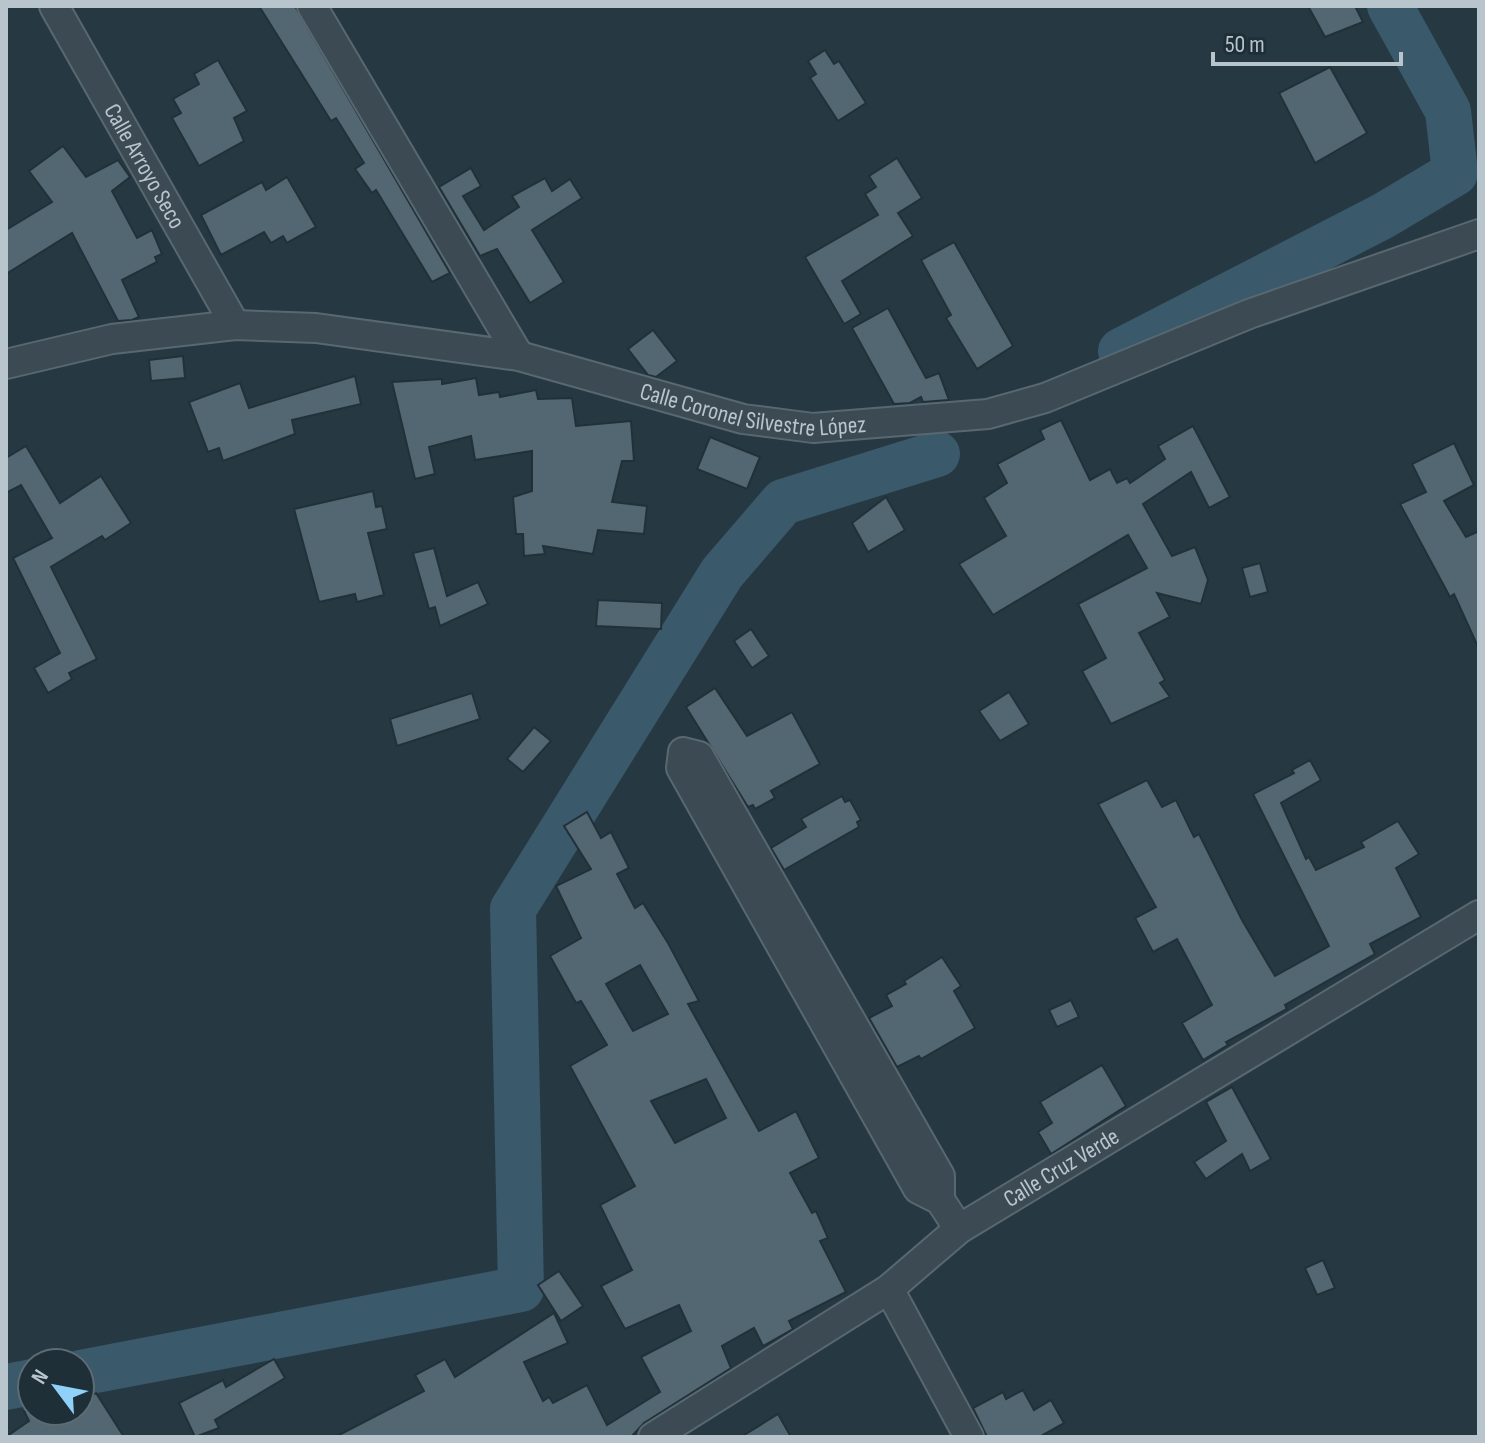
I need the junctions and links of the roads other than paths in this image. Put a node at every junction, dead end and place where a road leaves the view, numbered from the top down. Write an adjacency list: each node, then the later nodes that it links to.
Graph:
1 (54, 6): 4 (street, Calle Arroyo Seco)
2 (312, 6): 5 (street)
3 (1479, 234): 5 (street, Calle Coronel Silvestre López)
4 (235, 325): 5 (street, Calle Coronel Silvestre López); 6 (street, Calle Coronel Silvestre López)
5 (519, 356)
6 (6, 364)
7 (1479, 915): 9 (street, Calle Cruz Verde)
8 (940, 1200): 8 (street); 9 (street)
9 (959, 1229): 10 (street, Calle Cruz Verde)
10 (889, 1289): 11 (street, Calle Cruz Verde); 12 (street)
11 (653, 1437)
12 (969, 1437)

